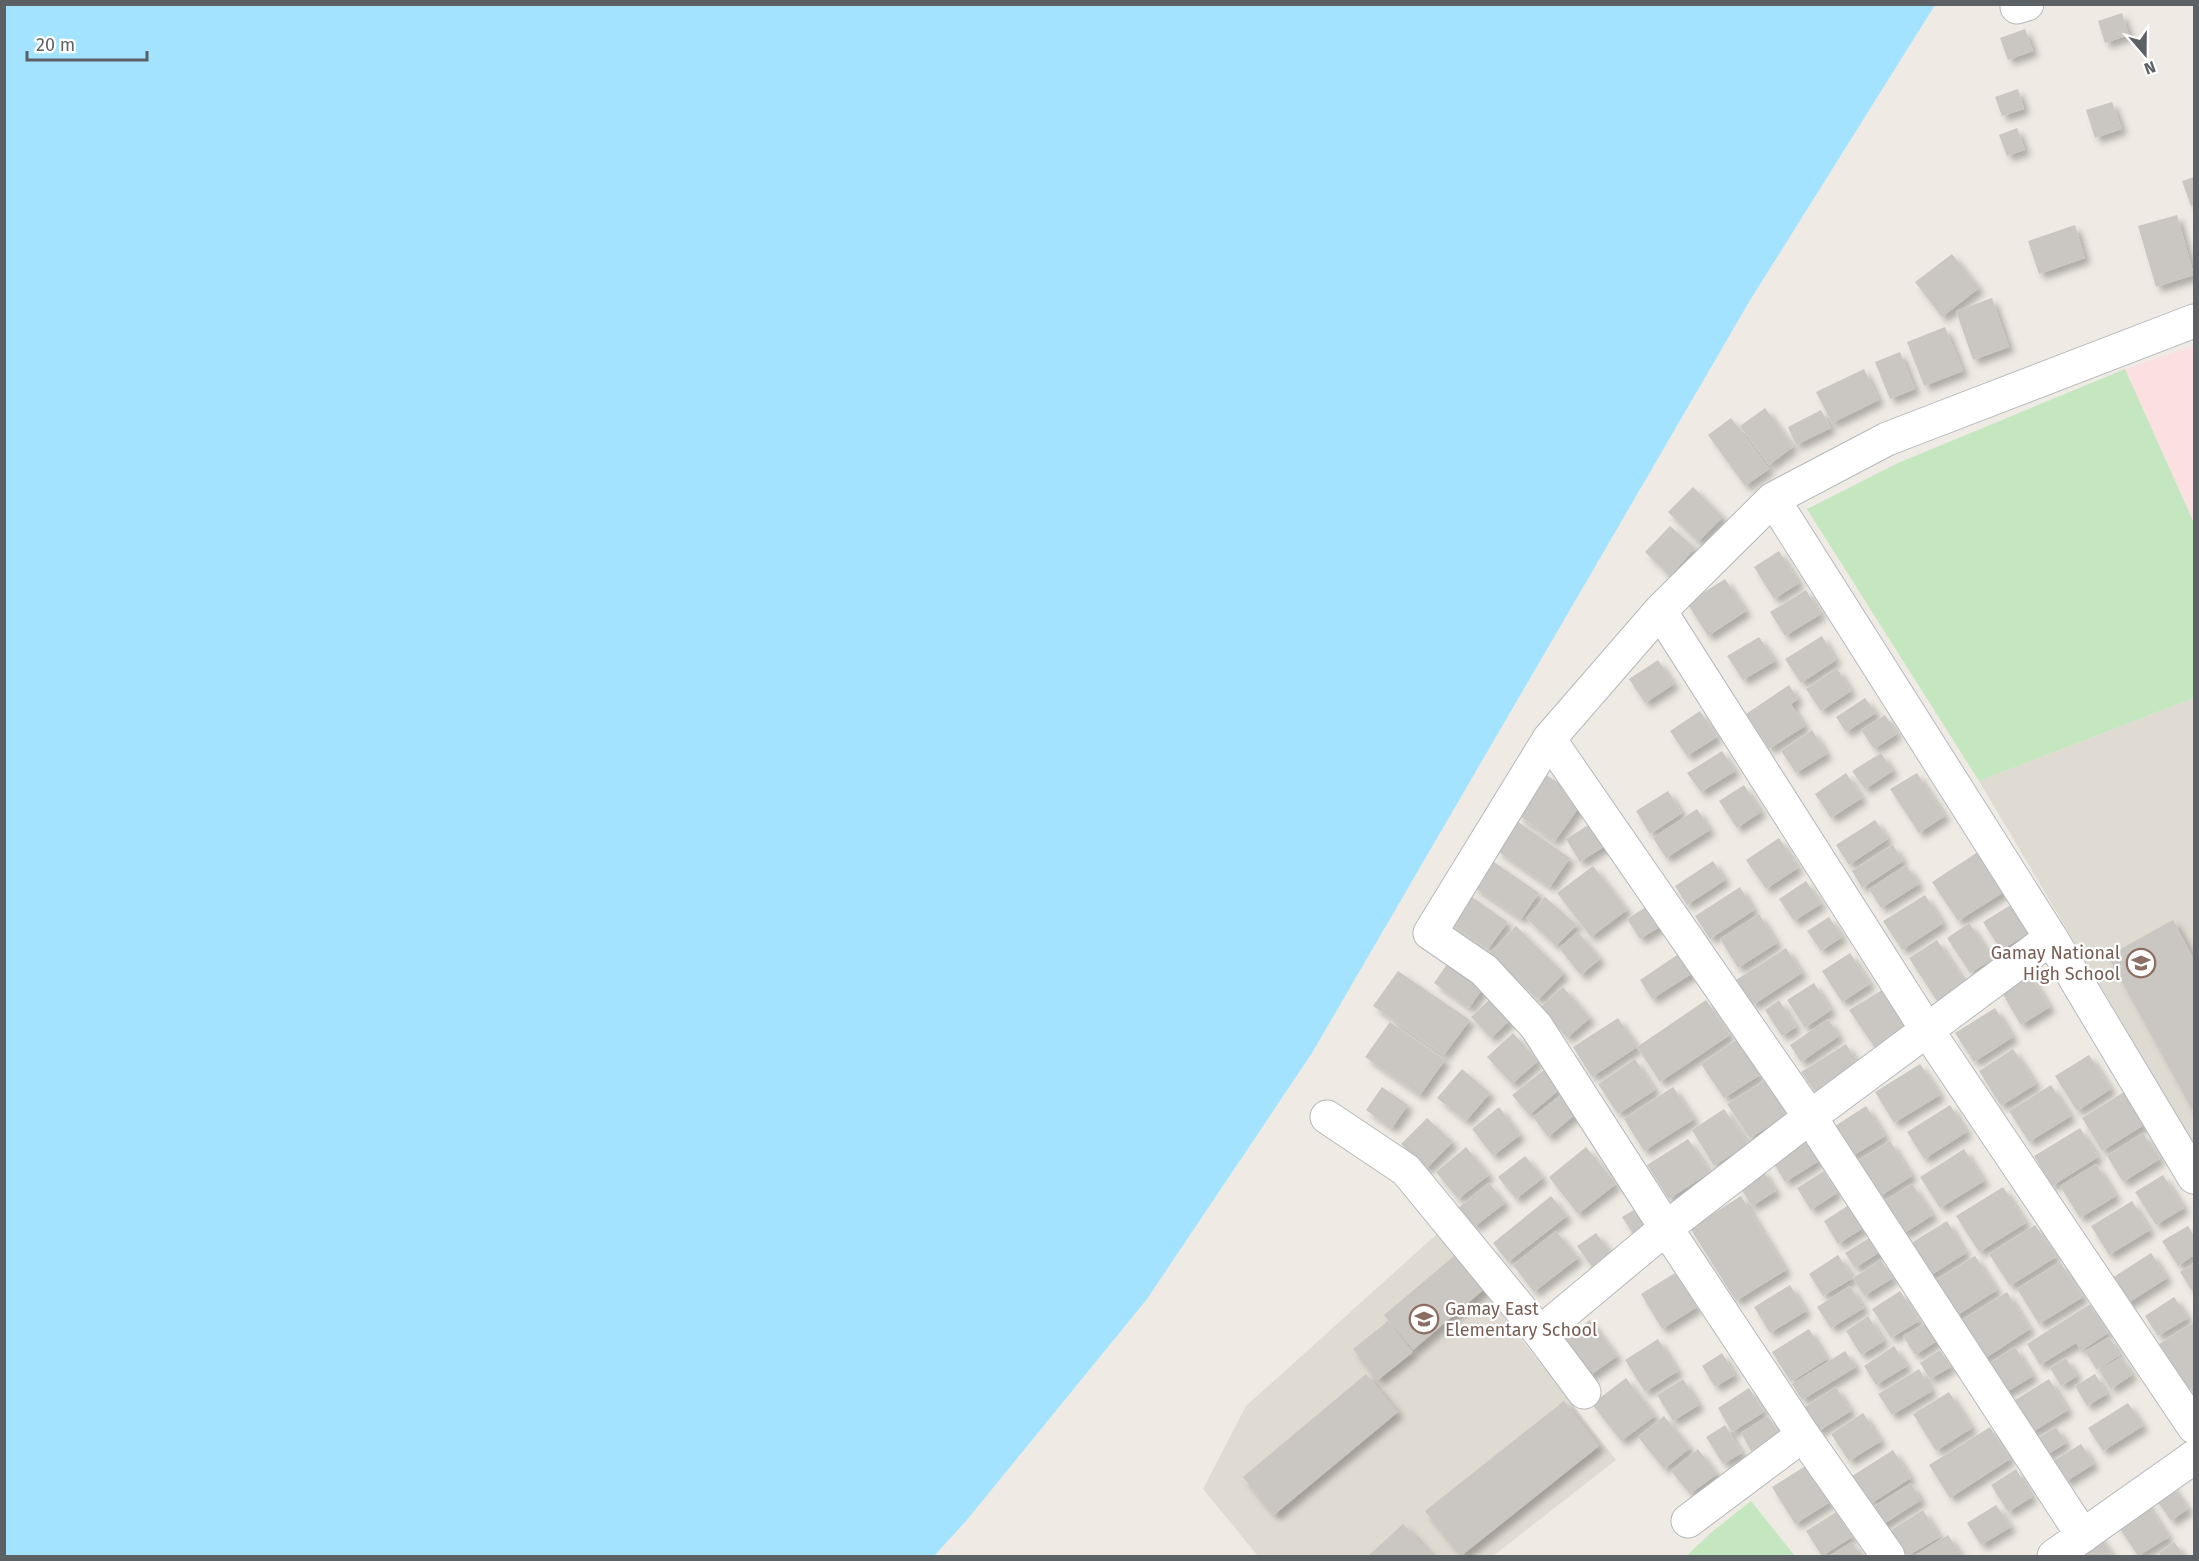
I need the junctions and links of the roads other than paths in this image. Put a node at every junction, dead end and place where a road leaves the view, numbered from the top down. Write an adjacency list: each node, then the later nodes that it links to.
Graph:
1 (2194, 321): 2 (street)
2 (1773, 499): 3 (street); 5 (street)
3 (1660, 611): 4 (street); 6 (street)
4 (1549, 739): 8 (street); 10 (street)
5 (2051, 938): 6 (street); 9 (street)
6 (1927, 1030): 8 (street); 13 (street)
7 (1327, 1117): 11 (street)
8 (1809, 1117): 10 (street); 17 (street)
9 (2194, 1177)
10 (1666, 1228): 11 (street); 14 (street)
11 (1540, 1333): 12 (street)
12 (1584, 1392)
13 (2194, 1427)
14 (1803, 1436): 16 (street); 18 (street)
15 (2194, 1457): 17 (street)
16 (1688, 1521)
17 (2083, 1536): 19 (street)
18 (1888, 1557)
19 (2054, 1557)

